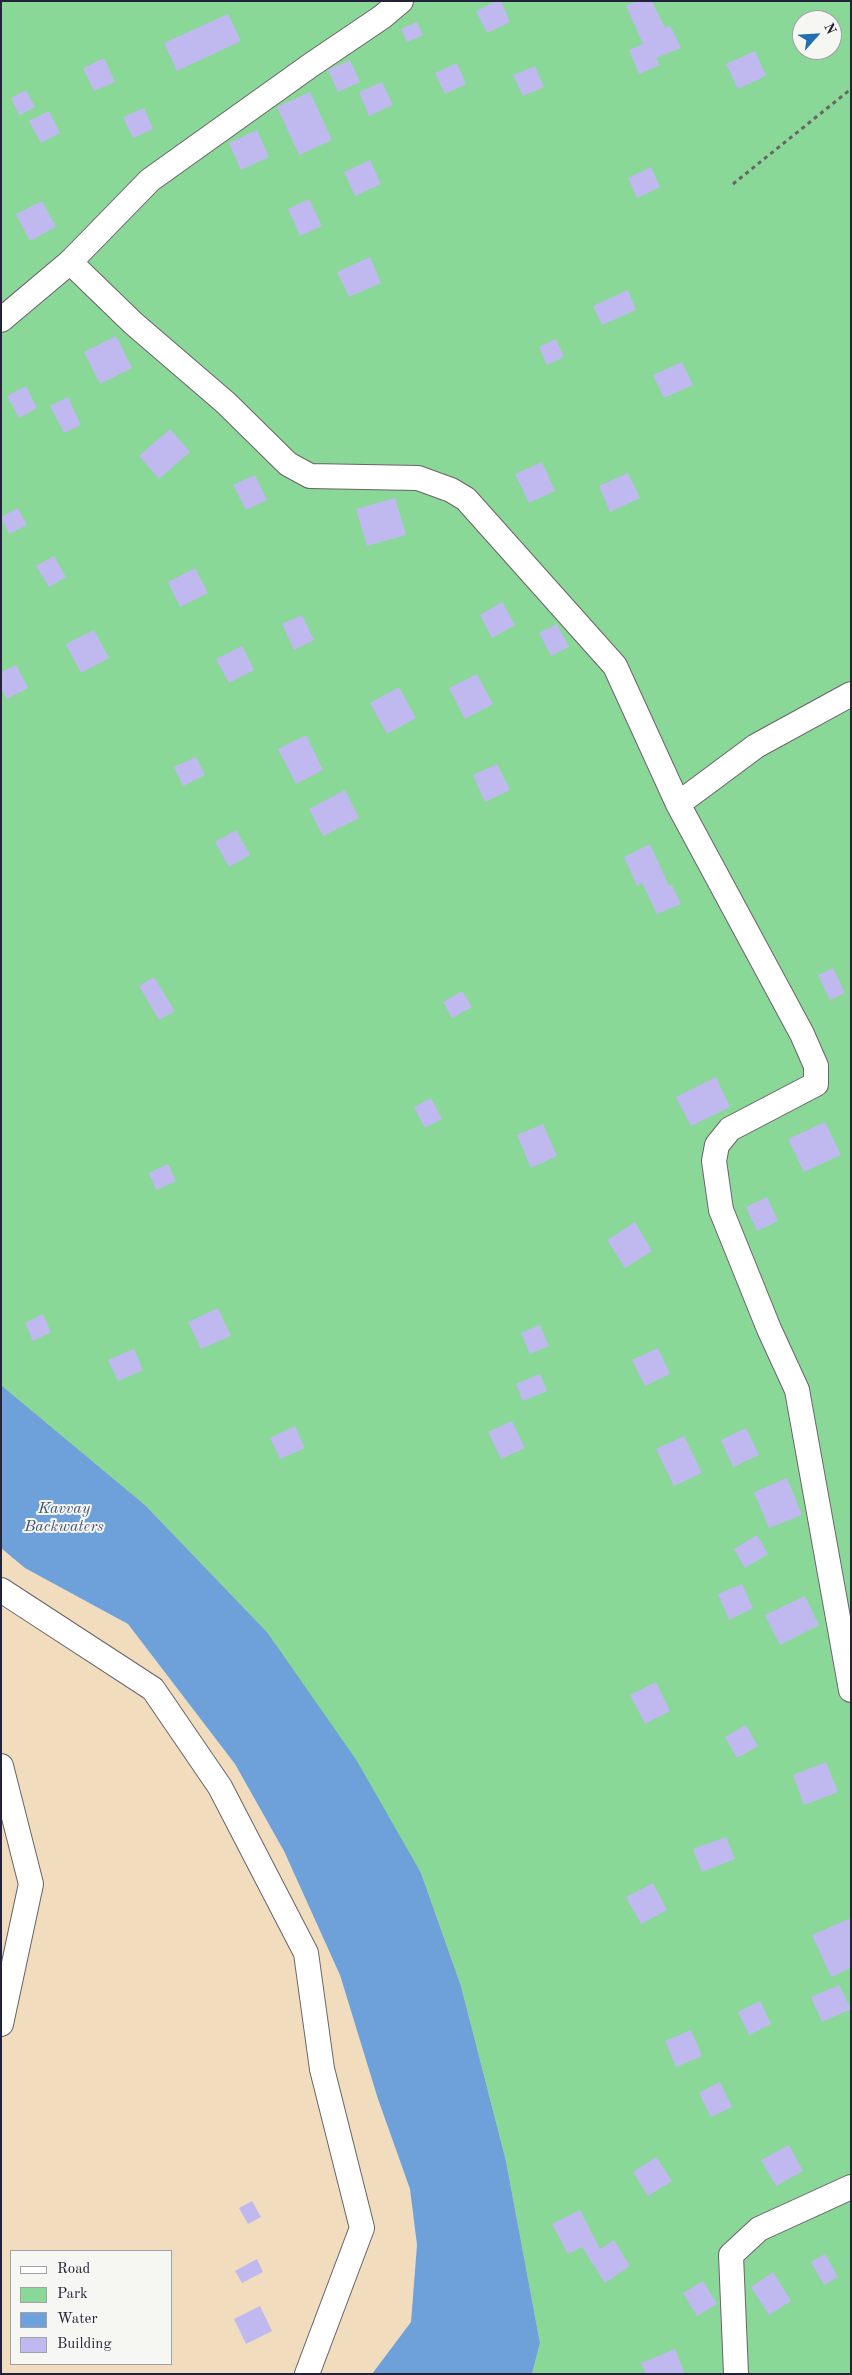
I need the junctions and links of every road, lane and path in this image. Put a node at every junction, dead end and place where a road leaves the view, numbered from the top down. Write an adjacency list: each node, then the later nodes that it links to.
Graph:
1 (401, 1): 4 (street)
2 (851, 89): 3 (path)
3 (733, 184)
4 (70, 262): 5 (street); 7 (street)
5 (1, 320)
6 (851, 694): 7 (street)
7 (678, 804): 9 (street)
8 (1, 1590): 13 (street)
9 (851, 1690)
10 (1, 1766): 11 (street)
11 (1, 2024)
12 (851, 2186): 14 (street)
13 (307, 2374)
14 (736, 2374)

